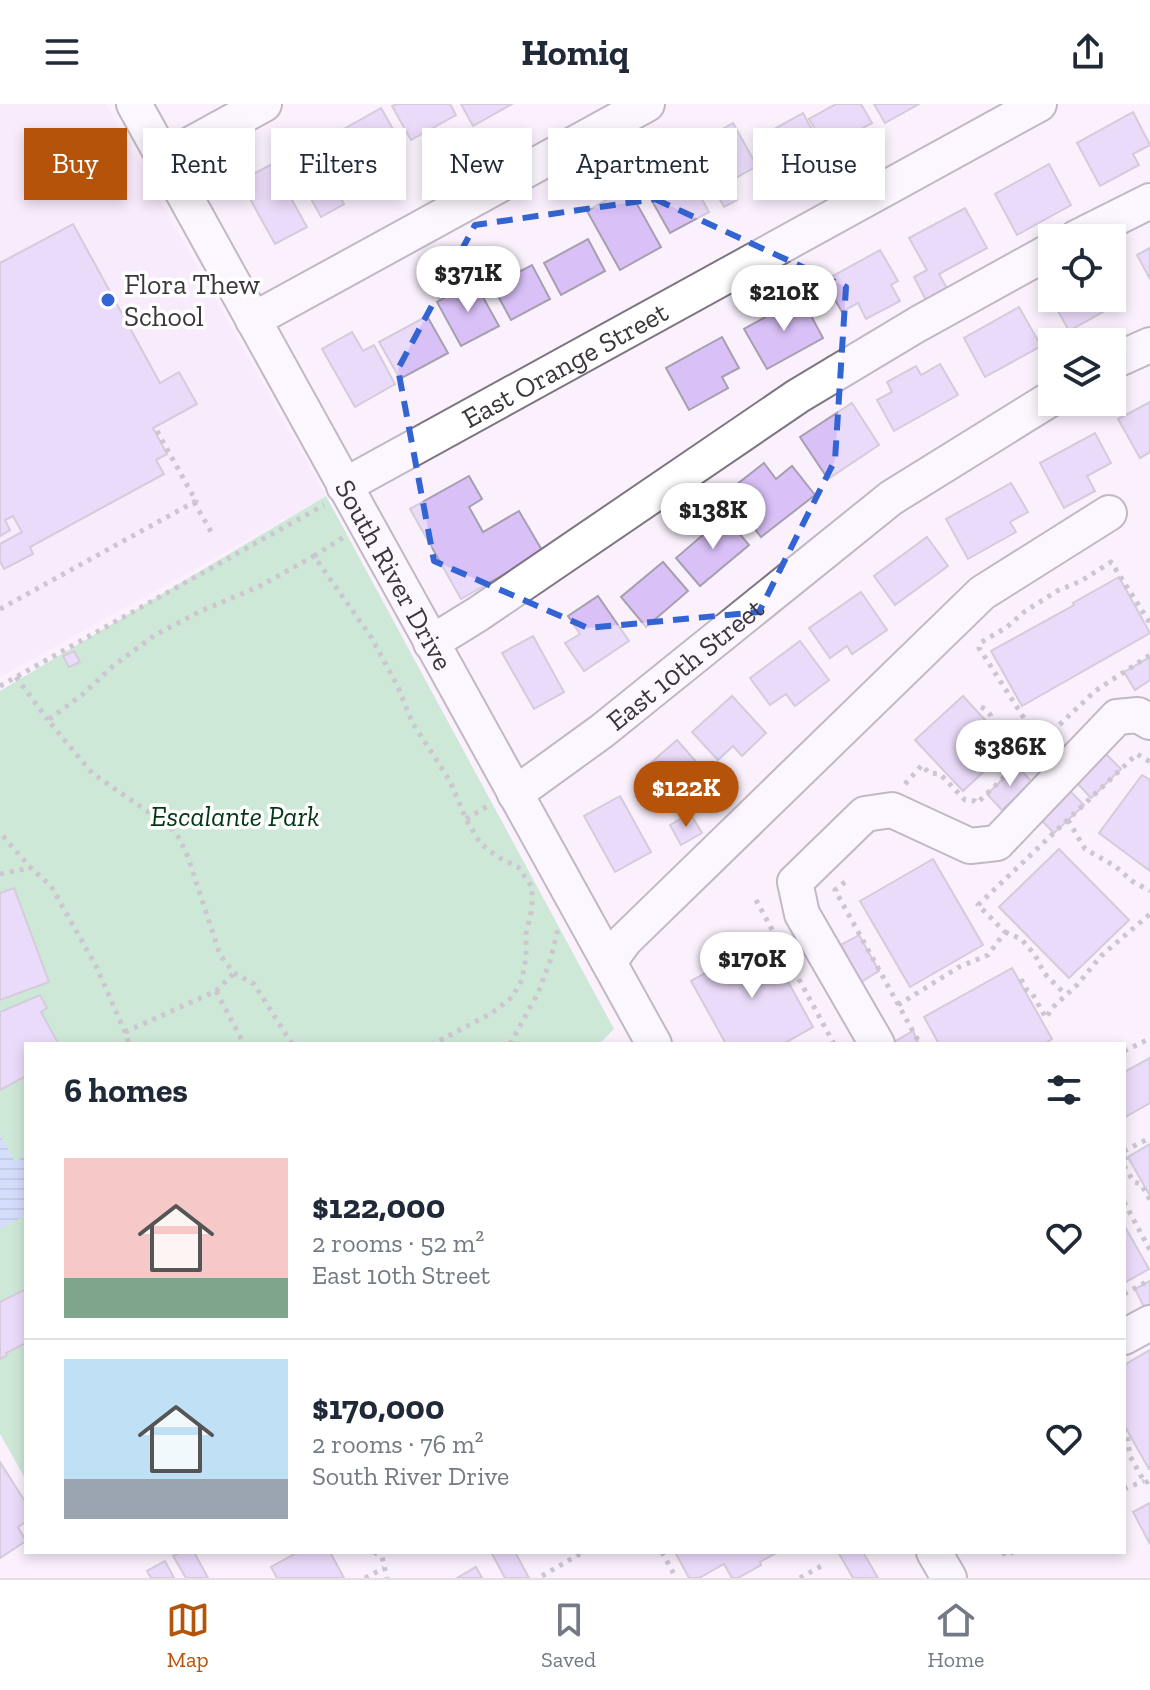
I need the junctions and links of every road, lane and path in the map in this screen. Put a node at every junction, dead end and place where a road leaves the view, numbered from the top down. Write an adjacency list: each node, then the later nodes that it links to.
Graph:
1 (134, 104): 5 (street, South River Drive)
2 (264, 104): 6 (street)
3 (647, 104): 11 (street)
4 (1039, 104): 16 (street, East Orange Street)
5 (147, 128)
6 (220, 128)
7 (187, 200): 11 (street, South River Drive)
8 (1150, 201): 9 (street)
9 (1104, 224)
10 (1038, 258): 24 (street)
11 (253, 320): 16 (street, South River Drive)
12 (1150, 345): 13 (street)
13 (1126, 356)
14 (1038, 407): 34 (street, East 10th Street)
15 (157, 431): 17 (path)
16 (338, 493): 24 (street, South River Drive); 26 (path)
17 (194, 502): 20 (path); 22 (path)
18 (1109, 513): 47 (street)
19 (350, 533): 21 (path)
20 (213, 535)
21 (314, 556): 29 (path); 36 (path)
22 (0, 609)
23 (1150, 623): 31 (path)
24 (431, 643): 34 (street, South River Drive)
25 (1150, 655): 31 (path)
26 (16, 677): 27 (path); 29 (path)
27 (0, 686)
28 (981, 707): 32 (path)
29 (48, 720): 48 (path)
30 (1150, 722): 35 (street)
31 (1040, 743): 32 (path)
32 (1025, 758): 35 (path)
33 (1150, 762): 37 (path)
34 (504, 798): 36 (path); 47 (street, South River Drive)
35 (892, 810): 62 (street)
36 (466, 819): 58 (path)
37 (1068, 820): 42 (path); 46 (path)
38 (3, 836): 39 (path)
39 (31, 868): 40 (path); 53 (path)
40 (0, 874)
41 (845, 882): 52 (path)
42 (1150, 891)
43 (756, 900): 61 (path)
44 (1150, 914): 51 (path)
45 (566, 925): 59 (path)
46 (1005, 932): 51 (path); 52 (path)
47 (609, 962): 60 (street, South River Drive)
48 (234, 973): 50 (path); 57 (path)
49 (1021, 979): 51 (path)
50 (216, 991): 53 (path); 56 (path)
51 (1066, 995)
52 (898, 1005): 63 (path)
53 (125, 1032): 55 (path)
54 (1150, 1041): 64 (path)
55 (128, 1042)
56 (243, 1042)
57 (291, 1042)
58 (437, 1042)
59 (511, 1042)
60 (653, 1042)
61 (833, 1042)
62 (876, 1042)
63 (919, 1042)
64 (1126, 1050)
65 (1150, 1138): 66 (path)
66 (1126, 1153)
67 (1126, 1168): 68 (path)
68 (1150, 1200)
69 (1126, 1206): 70 (path)
70 (1150, 1250)
71 (1150, 1280): 72 (path)
72 (1126, 1293)
73 (1150, 1323): 74 (street)
74 (1126, 1336)
75 (1126, 1432): 76 (path)
76 (1147, 1480): 77 (path)
77 (1126, 1488)
78 (580, 1554): 84 (path)
79 (663, 1554): 87 (path)
80 (935, 1554): 89 (street)
81 (381, 1555): 83 (path)
82 (823, 1565): 88 (path)
83 (384, 1568): 85 (path); 86 (path)
84 (542, 1576)
85 (365, 1578)
86 (387, 1578)
87 (676, 1578)
88 (800, 1578)
89 (949, 1578)

